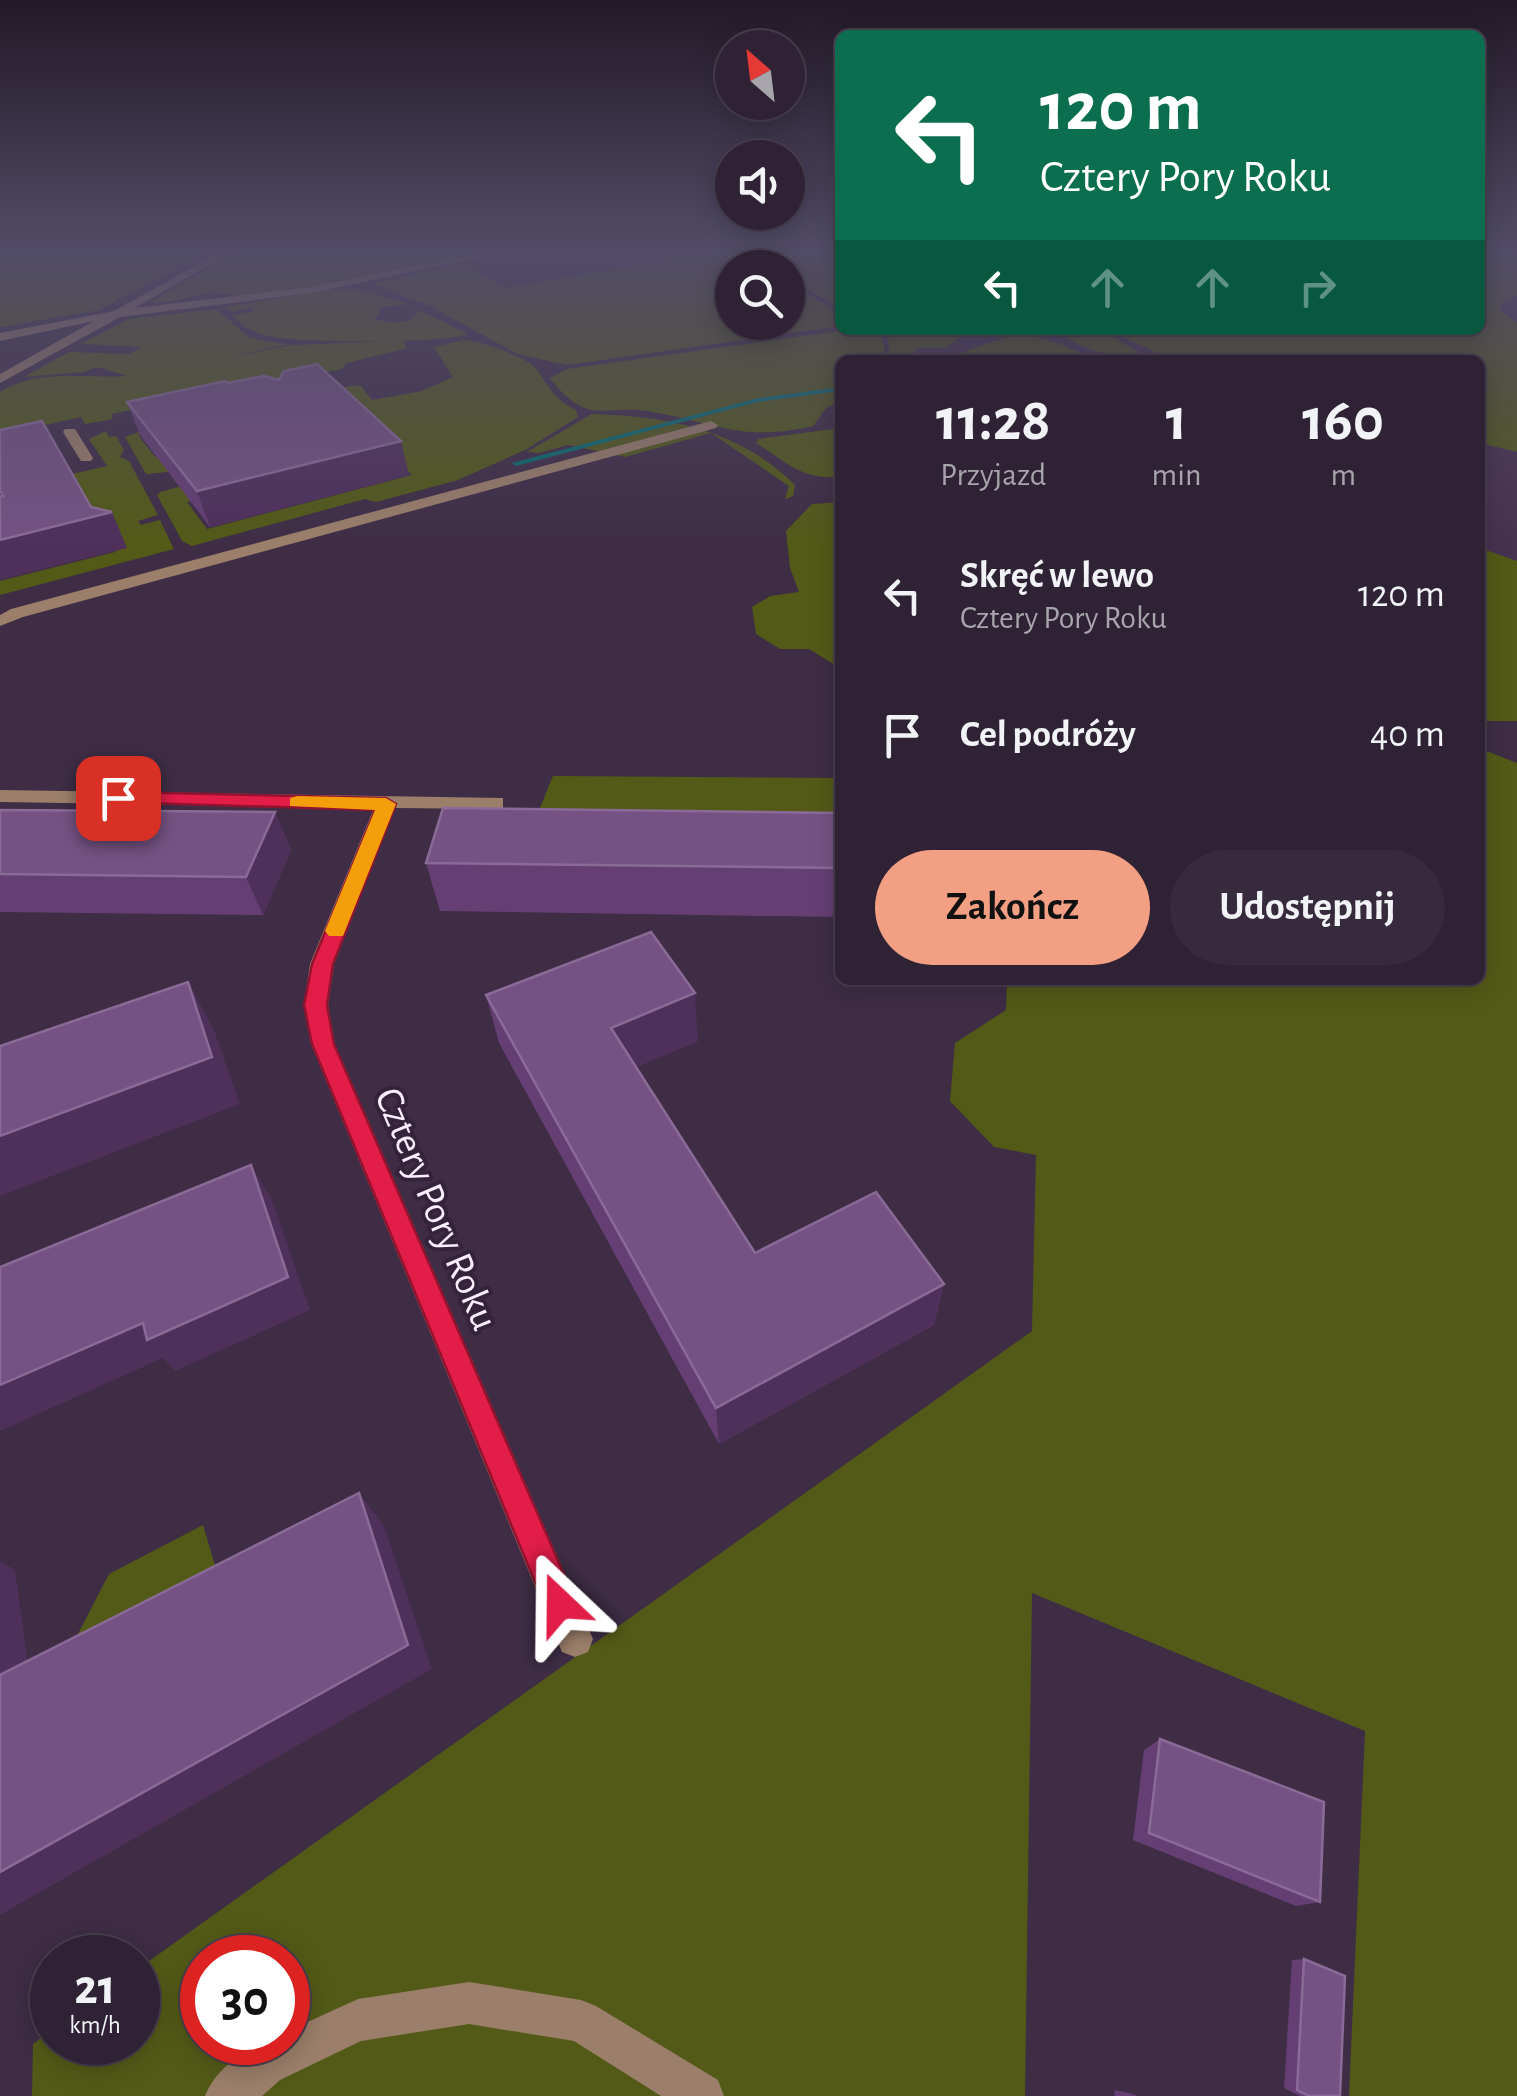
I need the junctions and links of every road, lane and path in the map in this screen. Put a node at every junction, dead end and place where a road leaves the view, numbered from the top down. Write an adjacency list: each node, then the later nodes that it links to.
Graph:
1 (51, 350): 2 (street)
2 (0, 379)
3 (710, 425): 6 (street)
4 (70, 432): 5 (street)
5 (86, 458)
6 (0, 621)
7 (0, 796): 9 (street)
8 (496, 803): 9 (street)
9 (386, 804): 10 (street, Cztery Pory Roku)
10 (575, 1639)
11 (227, 2096): 12 (street)
12 (702, 2096)

